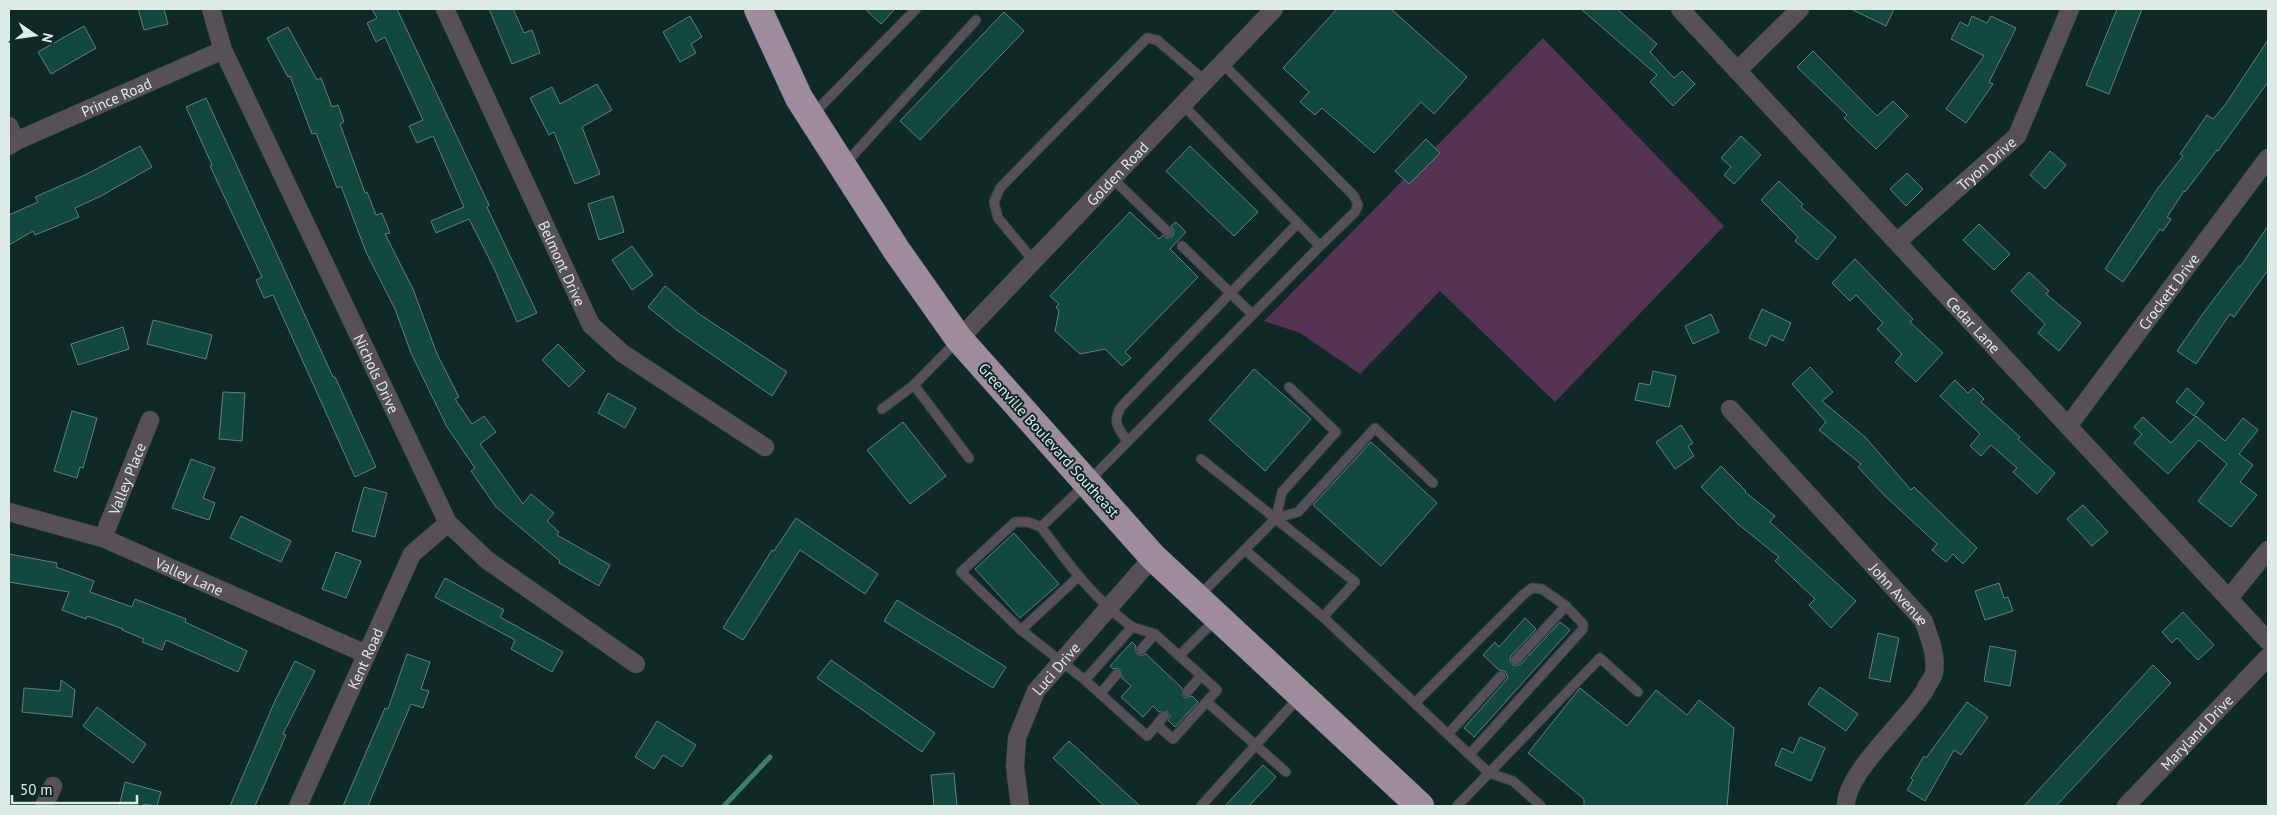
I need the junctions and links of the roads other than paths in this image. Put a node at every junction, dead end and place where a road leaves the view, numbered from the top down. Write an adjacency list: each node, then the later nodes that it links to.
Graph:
1 (211, 9): 10 (street, Nichols Drive)
2 (445, 9): 36 (street, Belmont Drive)
3 (758, 9): 15 (highway, Greenville Boulevard Southeast)
4 (916, 9): 15 (lane)
5 (1274, 9): 11 (street, Golden Road)
6 (1680, 9): 12 (street, Cedar Lane)
7 (1800, 9): 12 (street)
8 (2070, 9): 22 (street, Tryon Drive)
9 (976, 20): 18 (lane)
10 (223, 50): 16 (street, Prince Road); 43 (street, Nichols Drive)
11 (1222, 63): 13 (street, Golden Road); 24 (lane)
12 (1737, 70): 22 (street, Cedar Lane)
13 (1205, 81): 14 (street, Golden Road); 25 (lane)
14 (1182, 104): 19 (street, Golden Road); 20 (lane)
15 (811, 117): 18 (highway, Greenville Boulevard Southeast)
16 (11, 138)
17 (2268, 158): 34 (street, Crockett Drive)
18 (842, 166): 28 (highway, Greenville Boulevard Southeast)
19 (1112, 178): 21 (lane); 25 (street, Golden Road)
20 (1298, 224): 24 (lane); 26 (lane)
21 (1168, 232)
22 (1897, 242): 34 (street, Cedar Lane)
23 (1182, 246): 26 (lane)
24 (1320, 246): 27 (lane)
25 (1033, 260): 28 (street, Golden Road)
26 (1230, 294): 27 (lane); 35 (lane)
27 (1252, 314): 35 (lane)
28 (959, 339): 29 (lane); 39 (highway, Greenville Boulevard Southeast)
29 (914, 385): 31 (lane); 37 (lane)
30 (1289, 387): 42 (lane)
31 (882, 409)
32 (1730, 409): 92 (street, John Avenue)
33 (150, 420): 45 (street, Valley Place)
34 (2068, 426): 51 (street, Cedar Lane)
35 (1127, 441): 39 (lane)
36 (765, 447)
37 (968, 458)
38 (1201, 459): 42 (lane)
39 (1088, 483): 44 (lane); 48 (highway, Greenville Boulevard Southeast)
40 (1433, 483): 42 (lane)
41 (9, 512): 45 (street, Valley Lane)
42 (1276, 518): 46 (lane); 54 (lane)
43 (448, 523): 61 (street, Kent Road); 66 (street, Nichols Drive)
44 (1041, 527): 49 (lane); 57 (lane)
45 (103, 538): 61 (street, Valley Lane)
46 (1245, 550): 50 (lane); 54 (lane)
47 (2268, 550): 51 (street)
48 (1153, 557): 50 (highway, Greenville Boulevard Southeast); 53 (street, Luci Drive)
49 (1078, 576): 53 (lane); 57 (lane)
50 (1197, 598): 55 (highway, Greenville Boulevard Southeast)
51 (2229, 598): 59 (street, Cedar Lane)
52 (1566, 606): 64 (lane); 76 (lane); 81 (lane)
53 (1108, 609): 56 (lane); 65 (street, Luci Drive)
54 (1323, 617): 76 (lane)
55 (1217, 618): 62 (lane); 74 (highway, Greenville Boulevard Southeast)
56 (1132, 627): 58 (lane); 70 (lane)
57 (1021, 630): 65 (lane)
58 (1155, 634): 60 (lane); 62 (lane)
59 (2268, 641)
60 (1141, 650)
61 (366, 654): 86 (street, Kent Road)
62 (1179, 656): 68 (lane)
63 (2268, 657): 93 (street, Maryland Drive)
64 (1516, 660)
65 (1061, 663): 70 (lane); 87 (street, Luci Drive)
66 (636, 664)
67 (1118, 674): 73 (lane)
68 (1201, 676): 71 (lane); 75 (lane)
69 (1502, 676): 79 (lane)
70 (1085, 680): 73 (lane)
71 (1187, 692)
72 (1638, 692): 83 (lane)
73 (1100, 694): 78 (lane)
74 (1301, 695): 80 (lane); 89 (highway, Greenville Boulevard Southeast)
75 (1207, 702): 78 (lane); 80 (lane)
76 (1415, 703): 79 (lane)
77 (1164, 716): 78 (lane)
78 (1157, 724)
79 (1448, 734): 81 (lane)
80 (1256, 744): 82 (lane); 88 (lane)
81 (1470, 754): 83 (lane)
82 (1286, 772)
83 (1490, 772): 90 (lane); 91 (lane)
84 (53, 786): 85 (street)
85 (44, 806)
86 (298, 806)
87 (1020, 806)
88 (1201, 806)
89 (1420, 806)
90 (1457, 806)
91 (1541, 806)
92 (1846, 806)
93 (2126, 806)

